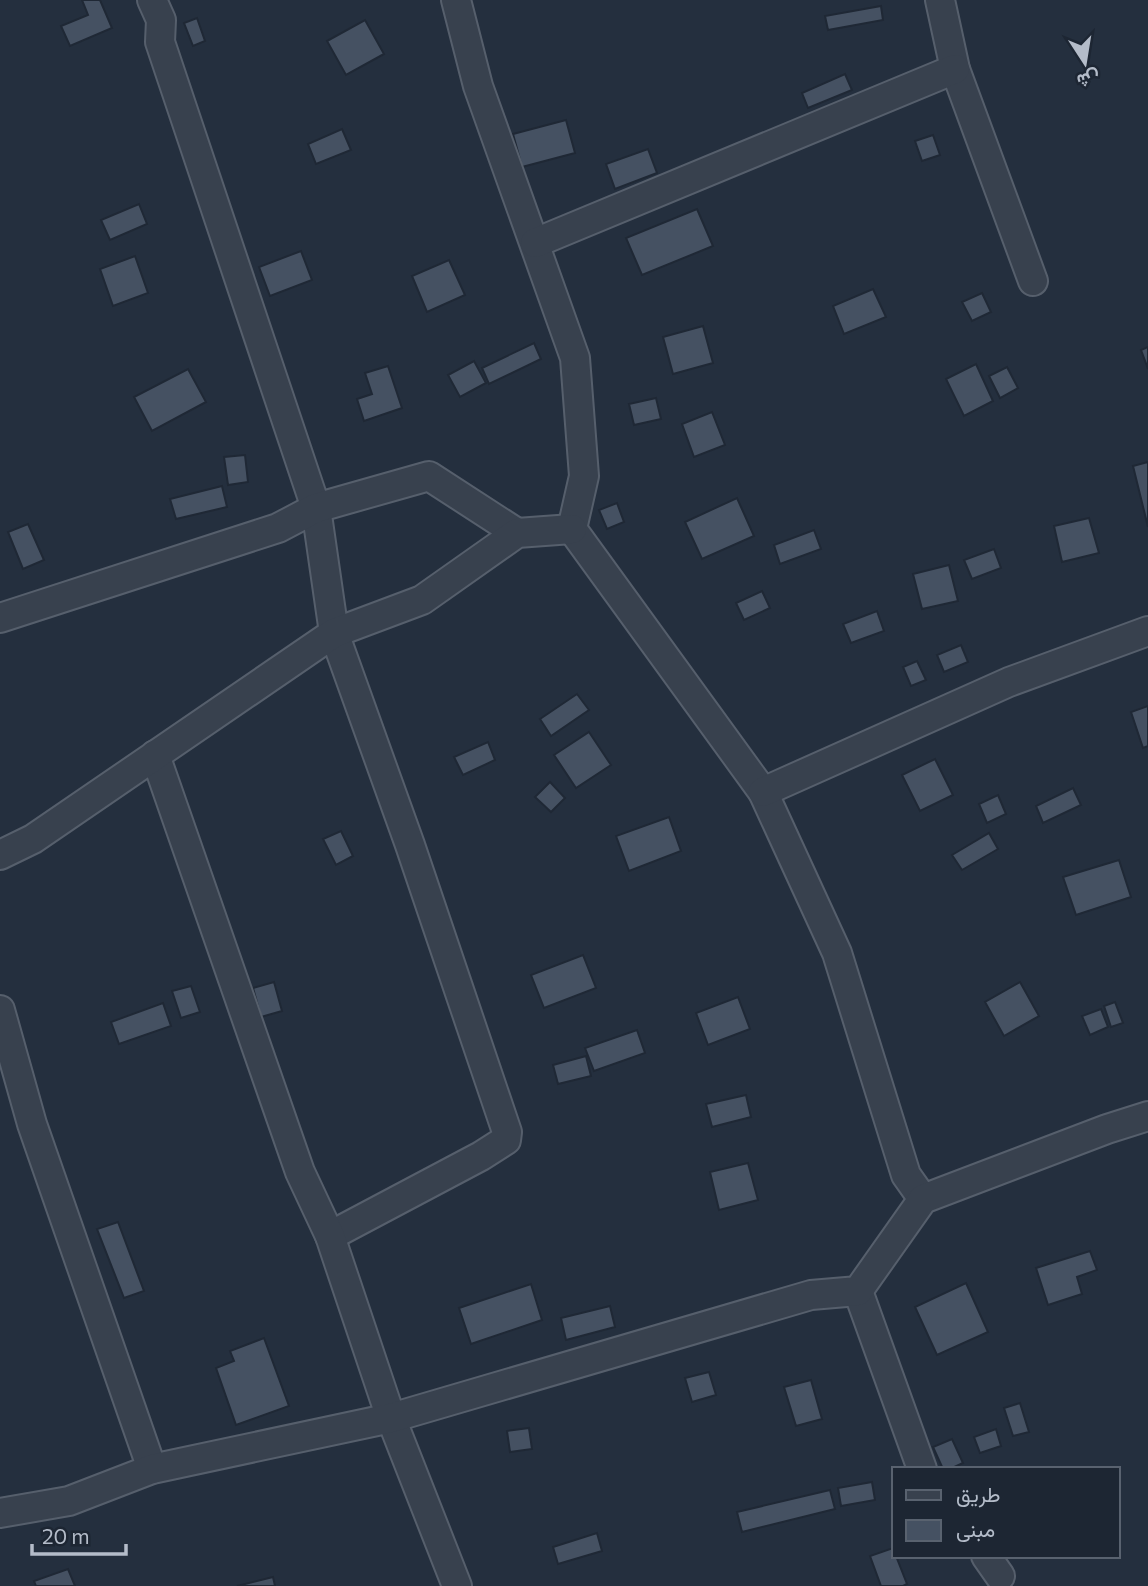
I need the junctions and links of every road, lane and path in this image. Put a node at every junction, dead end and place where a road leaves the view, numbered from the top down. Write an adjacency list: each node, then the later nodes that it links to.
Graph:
1 (152, 0): 7 (street)
2 (456, 0): 5 (street)
3 (940, 0): 4 (street)
4 (955, 69): 5 (street); 6 (street)
5 (535, 243): 8 (street)
6 (1033, 281)
7 (316, 508): 9 (street); 10 (street); 12 (street)
8 (572, 529): 9 (street); 14 (street)
9 (517, 533): 12 (street)
10 (0, 618)
11 (1148, 631): 14 (street)
12 (334, 633): 13 (street); 19 (street)
13 (155, 755): 15 (street); 19 (street)
14 (763, 792): 18 (street)
15 (0, 855)
16 (0, 1010): 23 (street)
17 (1148, 1116): 18 (street)
18 (922, 1199): 20 (street)
19 (330, 1236): 21 (street)
20 (858, 1291): 21 (street); 22 (street)
21 (391, 1418): 23 (street); 25 (street)
22 (921, 1467)
23 (152, 1469): 24 (street)
24 (0, 1513)
25 (457, 1586)

